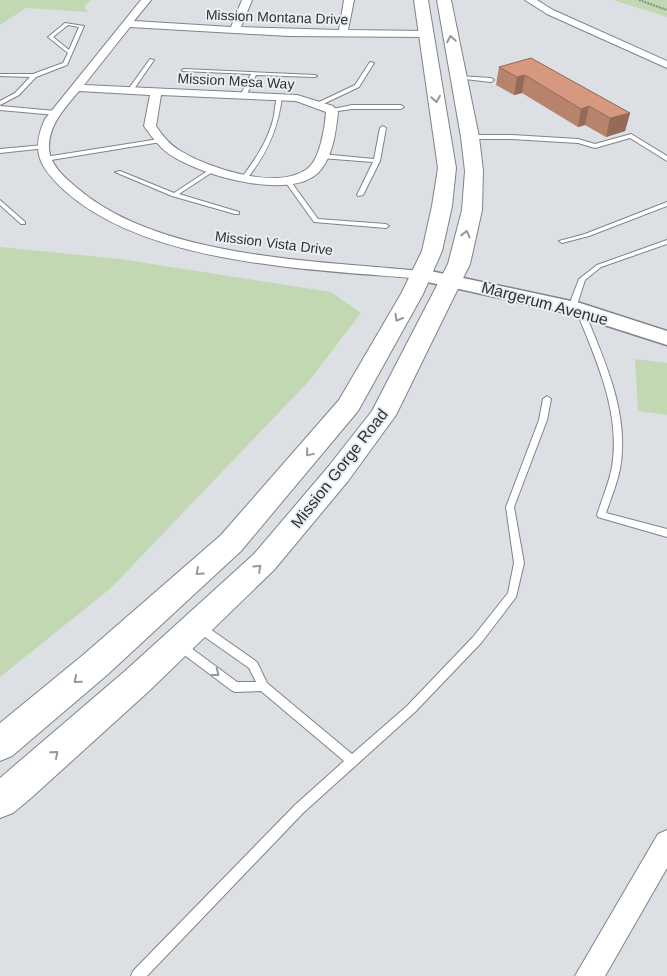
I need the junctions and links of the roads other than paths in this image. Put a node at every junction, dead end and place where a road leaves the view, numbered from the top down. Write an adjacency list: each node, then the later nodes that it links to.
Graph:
1 (146, 0): 7 (street)
2 (248, 0): 8 (street)
3 (349, 0): 9 (street)
4 (421, 0): 10 (main road, Mission Gorge Road)
5 (444, 0): 20 (main road, Mission Gorge Road, one-way to 5)
6 (530, 0): 14 (street)
7 (128, 24): 8 (street, Mission Montana Drive); 22 (street)
8 (235, 29): 9 (street, Mission Montana Drive)
9 (343, 34): 10 (street, Mission Montana Drive)
10 (426, 34): 54 (main road, Mission Gorge Road, one-way to 54)
11 (69, 52): 11 (lane); 18 (lane)
12 (152, 60): 23 (lane)
13 (372, 63): 28 (lane)
14 (667, 65)
15 (184, 70): 16 (lane)
16 (254, 73): 19 (lane); 25 (lane)
17 (0, 75): 18 (lane)
18 (34, 76): 27 (lane)
19 (315, 76)
20 (458, 77): 21 (lane); 34 (main road, Mission Gorge Road)
21 (491, 80)
22 (75, 88): 23 (street, Mission Mesa Way); 32 (street)
23 (130, 91): 24 (street, Mission Mesa Way)
24 (156, 92): 25 (street, Mission Mesa Way); 35 (street, Mission Mesa Way)
25 (243, 96): 26 (street, Mission Mesa Way)
26 (279, 97): 28 (street, Mission Mesa Way); 43 (lane)
27 (0, 103)
28 (318, 104): 31 (street, Mission Mesa Way)
29 (401, 107): 31 (lane)
30 (0, 108): 32 (lane)
31 (331, 110): 38 (street)
32 (56, 113): 37 (street)
33 (383, 128): 40 (lane)
34 (470, 137): 39 (lane); 55 (main road, Mission Gorge Road, one-way to 34)
35 (159, 141): 37 (lane); 41 (street)
36 (0, 151): 37 (lane)
37 (45, 153): 54 (street, Mission Vista Drive)
38 (321, 156): 40 (lane); 44 (street)
39 (667, 159)
40 (377, 161): 46 (lane)
41 (214, 169): 43 (street); 45 (lane)
42 (118, 172): 45 (lane)
43 (243, 180): 44 (street)
44 (287, 180): 51 (lane)
45 (174, 195): 49 (lane)
46 (360, 195)
47 (0, 202): 50 (lane)
48 (667, 204): 52 (lane)
49 (237, 213)
50 (23, 223)
51 (386, 226)
52 (562, 241)
53 (667, 242): 56 (lane)
54 (421, 275): 55 (street, Margerum Avenue); 62 (main road, Mission Gorge Road, one-way to 62)
55 (452, 280): 56 (street, Margerum Avenue); 60 (main road, Mission Gorge Road, one-way to 55)
56 (576, 309): 57 (street, Margerum Avenue); 59 (lane)
57 (667, 338)
58 (547, 399): 63 (lane)
59 (667, 533)
60 (187, 634): 61 (lane); 61 (lane, one-way to 61); 64 (main road, Mission Gorge Road, one-way to 60)
61 (263, 686): 63 (lane)
62 (0, 744)
63 (352, 760): 66 (lane)
64 (0, 800)
65 (667, 843): 67 (street)
66 (138, 976)
67 (589, 976)

